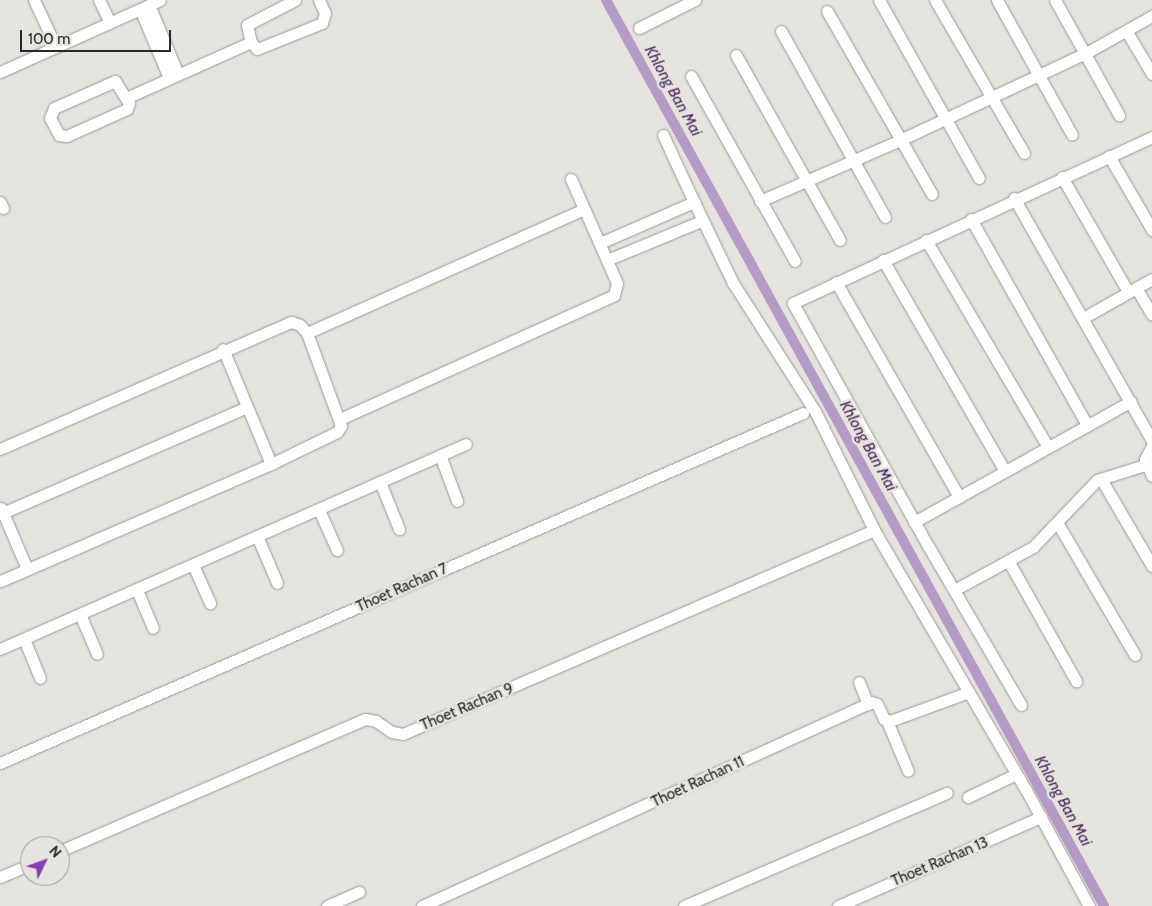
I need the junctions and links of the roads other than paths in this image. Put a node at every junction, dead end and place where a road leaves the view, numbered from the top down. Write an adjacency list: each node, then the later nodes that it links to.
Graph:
1 (34, 0): 19 (street)
2 (99, 0): 14 (street)
3 (160, 0): 11 (street)
4 (295, 0): 18 (street)
5 (319, 0): 18 (street)
6 (695, 0): 15 (street)
7 (879, 0): 30 (street)
8 (935, 0): 27 (street)
9 (997, 0): 23 (street)
10 (1055, 0): 20 (street)
11 (144, 7): 14 (street); 25 (street)
12 (827, 10): 34 (street)
13 (1152, 16): 17 (street)
14 (110, 23): 19 (street)
15 (639, 28)
16 (781, 31): 37 (street)
17 (1127, 32): 20 (street); 24 (street)
18 (251, 42): 25 (street)
19 (56, 47): 22 (street)
20 (1086, 53): 23 (street); 29 (street)
21 (736, 55): 41 (street)
22 (1, 70)
23 (1039, 74): 27 (street); 32 (street)
24 (1152, 74)
25 (174, 76): 28 (street)
26 (691, 76): 44 (street)
27 (992, 97): 30 (street); 35 (street)
28 (126, 98): 28 (street)
29 (1119, 116)
30 (946, 118): 34 (street); 39 (street)
31 (663, 135): 45 (street)
32 (1072, 135)
33 (1152, 137): 36 (street)
34 (900, 140): 37 (street); 42 (street)
35 (1024, 154)
36 (1109, 156): 38 (street); 50 (street)
37 (854, 159): 41 (street); 47 (street)
38 (1062, 177): 43 (street); 59 (street)
39 (979, 178)
40 (571, 179): 46 (street)
41 (806, 179): 44 (street); 51 (street)
42 (932, 194)
43 (1014, 198): 48 (street); 61 (street)
44 (760, 201): 56 (street)
45 (694, 202): 49 (street); 53 (street)
46 (584, 209): 53 (street); 62 (street)
47 (885, 217)
48 (971, 219): 52 (street); 68 (street)
49 (701, 221): 54 (street); 88 (street)
50 (1152, 230)
51 (840, 240)
52 (926, 240): 55 (street); 72 (street)
53 (600, 243): 54 (street)
54 (607, 260): 67 (street)
55 (883, 260): 58 (street); 77 (street)
56 (795, 261)
57 (1152, 279): 59 (street)
58 (836, 282): 81 (street); 85 (street)
59 (1132, 290): 60 (street); 61 (street)
60 (1152, 315)
61 (1083, 318): 64 (street)
62 (306, 332): 63 (street); 67 (street)
63 (224, 349): 65 (street); 73 (street)
64 (1131, 400): 68 (street); 69 (street)
65 (247, 407): 75 (street); 84 (street)
66 (803, 413): 113 (street, Thoet Rachan 7)
67 (340, 419): 75 (street)
68 (1087, 425): 72 (street)
69 (1152, 441)
70 (466, 444): 74 (street)
71 (1152, 446): 76 (street)
72 (1048, 447): 77 (street)
73 (0, 449)
74 (440, 455): 80 (street); 82 (street)
75 (271, 464): 94 (street)
76 (1145, 465): 78 (street); 79 (street)
77 (1005, 471): 81 (street)
78 (1152, 476)
79 (1101, 478): 86 (street); 93 (street)
80 (380, 482): 83 (street); 87 (street)
81 (959, 497): 85 (street)
82 (457, 501)
83 (319, 510): 89 (street); 90 (street)
84 (1, 511): 94 (street)
85 (914, 522): 97 (street)
86 (1058, 524): 91 (street); 105 (street)
87 (399, 529)
88 (874, 530): 109 (street); 119 (street, Thoet Rachan 9)
89 (258, 536): 92 (street); 96 (street)
90 (337, 550)
91 (1010, 562): 97 (street); 107 (street)
92 (193, 565): 98 (street); 99 (street)
93 (1152, 566)
94 (27, 569): 95 (street)
95 (0, 581)
96 (277, 583)
97 (956, 589): 111 (street)
98 (137, 590): 100 (street); 101 (street)
99 (210, 603)
100 (80, 614): 102 (street); 104 (street)
101 (153, 628)
102 (24, 638): 103 (street); 106 (street)
103 (0, 649)
104 (97, 654)
105 (1135, 655)
106 (40, 678)
107 (1076, 681)
108 (859, 682): 110 (street)
109 (969, 692): 112 (street); 115 (street)
110 (868, 704): 112 (street); 124 (street, Thoet Rachan 11)
111 (1021, 705)
112 (887, 721): 114 (street)
113 (0, 762)
114 (908, 771)
115 (1016, 774): 117 (street); 118 (street)
116 (947, 793): 125 (street)
117 (968, 797)
118 (1041, 818): 126 (street, Thoet Rachan 13); 127 (street)
119 (70, 847)
120 (20, 868): 121 (street)
121 (0, 876)
122 (358, 892): 123 (street)
123 (327, 906)
124 (422, 906)
125 (684, 906)
126 (838, 906)
127 (1089, 906)

